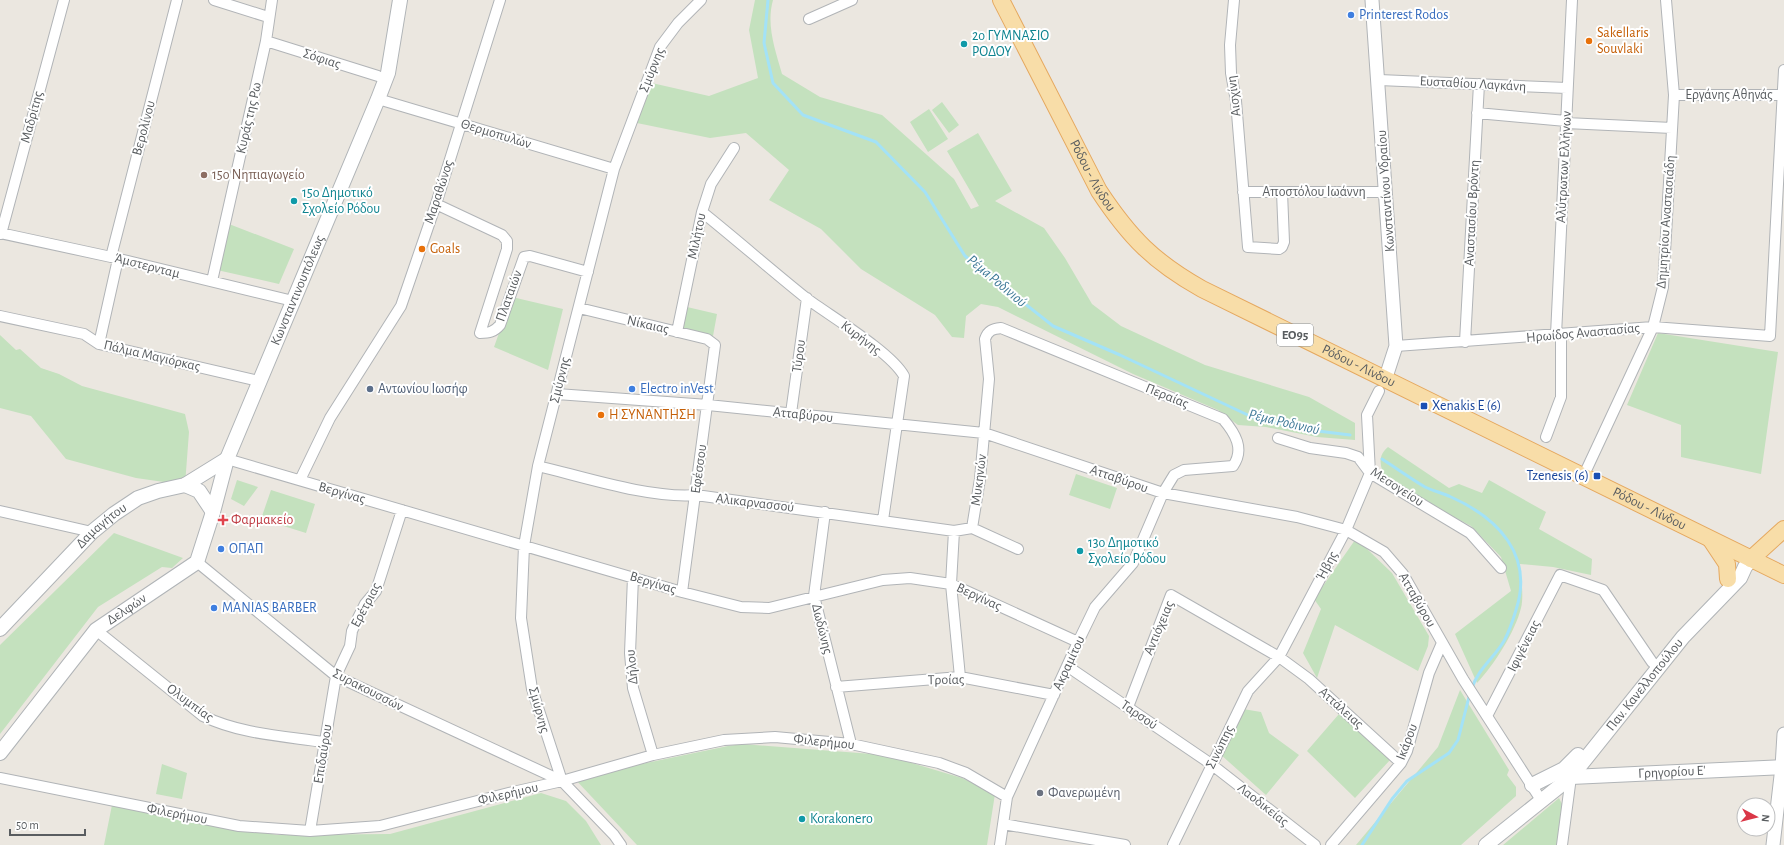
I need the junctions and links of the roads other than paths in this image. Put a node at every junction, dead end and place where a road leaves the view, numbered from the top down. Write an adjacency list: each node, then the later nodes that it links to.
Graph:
1 (64, 0): 37 (street, Μαδρίτης)
2 (177, 0): 38 (street, Βερολίνου)
3 (214, 0): 15 (street)
4 (272, 0): 15 (street, Κυράς της Ρω)
5 (392, 0): 19 (main road, Κωνσταντινουπόλεως)
6 (400, 0): 25 (main road, Κωνσταντινουπόλεως)
7 (500, 0): 28 (street, Μαραθώνος)
8 (701, 0): 31 (street, Σμύρνης)
9 (852, 0): 16 (street)
10 (1001, 0): 54 (main road, Ρόδου - Λίνδου / ΕΟ95)
11 (1234, 0): 32 (street, Αισχίνη)
12 (1372, 0): 20 (street, Κωνσταντίνου Υδραίου)
13 (1572, 0): 22 (street, Αλύτρωτων Ελλήνων)
14 (1666, 0): 23 (street, Δημητρίου Αναστασιάδη)
15 (268, 17): 17 (street, Κυράς της Ρω)
16 (809, 19)
17 (266, 41): 19 (street, Σόφιας); 40 (street, Κυράς της Ρω)
18 (1784, 70): 24 (street)
19 (378, 76): 25 (main road, Κωνσταντινουπόλεως)
20 (1379, 80): 21 (street, Ευσταθίου Λαγκάνη); 34 (street, Κωνσταντίνου Υδραίου)
21 (1479, 84): 22 (street, Ευσταθίου Λαγκάνη); 26 (street, Αναστασίου Βρόντη)
22 (1567, 88): 27 (street, Αλύτρωτων Ελλήνων)
23 (1674, 94): 24 (street, Εργάνης Αθηνάς); 29 (street, Δημητρίου Αναστασιάδη)
24 (1783, 95): 45 (street, Ηρωίδος Αναστασίας)
25 (378, 100): 28 (street, Θερμοπυλών); 42 (main road, Κωνσταντινουπόλεως)
26 (1477, 113): 27 (street); 49 (street, Αναστασίου Βρόντη)
27 (1566, 122): 29 (street); 48 (street, Αλύτρωτων Ελλήνων)
28 (461, 124): 31 (street, Θερμοπυλών); 35 (street, Μαραθώνος)
29 (1672, 128): 45 (street, Δημητρίου Αναστασιάδη)
30 (734, 148): 36 (street, Μιλήτου)
31 (614, 169): 39 (street, Σμύρνης)
32 (1243, 192): 33 (street, Αποστόλου Ιωάννη); 33 (street, Αισχίνη)
33 (1282, 192): 34 (street, Αποστόλου Ιωάννη)
34 (1386, 192): 52 (street, Κωνσταντίνου Υδραίου)
35 (436, 204): 39 (street, Πλαταιών); 66 (street, Μαραθώνος)
36 (702, 212): 41 (street, Κυρήνης); 46 (street, Μιλήτου)
37 (1, 233): 38 (street, Άμστερνταμ)
38 (114, 258): 40 (street, Άμστερνταμ); 50 (street, Βερολίνου)
39 (588, 272): 43 (street, Σμύρνης)
40 (212, 281): 42 (street, Άμστερνταμ)
41 (807, 298): 57 (street, Τύρου); 58 (street, Κυρήνης)
42 (293, 301): 53 (main road, Κωνσταντινουπόλεως)
43 (578, 308): 46 (street, Νίκαιας); 55 (street, Σμύρνης)
44 (0, 316): 50 (street, Πάλμα Μαγιόρκας)
45 (1653, 327): 48 (street, Ηρωίδος Αναστασίας); 65 (street, Δημητρίου Αναστασιάδη)
46 (677, 332): 51 (street, Νίκαιας)
47 (987, 333): 59 (street, Μυκηνών); 68 (street, Περαίας)
48 (1558, 335): 49 (street, Ηρωίδος Αναστασίας); 60 (street, Αλύτρωτων Ελλήνων)
49 (1465, 342): 52 (street, Ηρωίδος Αναστασίας)
50 (99, 344): 53 (street, Πάλμα Μαγιόρκας)
51 (715, 345): 56 (street, Εφέσσου)
52 (1396, 346): 54 (street, Κωνσταντίνου Υδραίου)
53 (259, 381): 62 (main road, Κωνσταντινουπόλεως)
54 (1382, 386): 64 (street); 65 (main road, Ρόδου - Λίνδου / ΕΟ95)
55 (557, 394): 56 (street, Ατταβύρου); 63 (street, Σμύρνης)
56 (708, 405): 57 (street, Ατταβύρου); 69 (street, Εφέσσου)
57 (791, 414): 58 (street, Ατταβύρου)
58 (897, 424): 59 (street, Ατταβύρου); 74 (street, Κυρήνης)
59 (984, 433): 68 (street, Ατταβύρου); 75 (street, Μυκηνών)
60 (1546, 437)
61 (1278, 438): 64 (street, Μεσογείου)
62 (227, 459): 66 (street, Βεργίνας); 67 (main road, Δαμαγήτου); 71 (main road)
63 (538, 466): 69 (street, Αλικαρνασσού); 81 (street, Σμύρνης)
64 (1370, 473): 77 (street, Ήβης); 85 (street, Μεσογείου)
65 (1583, 477): 80 (main road, Ρόδου - Λίνδου / ΕΟ95)
66 (300, 480): 70 (street, Βεργίνας)
67 (185, 485): 71 (main road); 79 (main road, Δαμαγήτου)
68 (1163, 493): 77 (street, Ατταβύρου); 94 (street, Ακραμίτου)
69 (696, 495): 72 (street, Αλικαρνασσού); 90 (street, Εφέσσου)
70 (402, 510): 81 (street, Βεργίνας); 99 (street, Ερέτριας)
71 (213, 512): 83 (main road)
72 (825, 512): 74 (street, Αλικαρνασσού); 91 (street, Δωδώνης)
73 (1, 513): 79 (street)
74 (883, 520): 78 (street, Αλικαρνασσού)
75 (972, 528): 78 (street, Αλικαρνασσού); 82 (street)
76 (1784, 529): 84 (main road)
77 (1346, 530): 95 (street, Ατταβύρου); 96 (street, Ήβης)
78 (954, 531): 89 (street)
79 (92, 532): 92 (main road, Δαμαγήτου)
80 (1710, 539): 84 (main road, Ρόδου - Λίνδου / ΕΟ95); 88 (main road)
81 (524, 546): 87 (street, Βεργίνας); 115 (street, Σμύρνης)
82 (1018, 549)
83 (197, 562): 93 (main road, Δελφών); 99 (street, Συρακουσσών)
84 (1748, 563): 86 (main road, ΕΟ95); 88 (main road, Παν. Κανελλοπούλου); 97 (main road, Παν. Κανελλοπούλου)
85 (1501, 568)
86 (1784, 575)
87 (633, 577): 90 (street, Βεργίνας); 109 (street, Δήλου)
88 (1728, 579): 97 (main road, Παν. Κανελλοπούλου)
89 (951, 584): 91 (street, Βεργίνας); 94 (street, Βεργίνας); 100 (street)
90 (682, 592): 91 (street, Βεργίνας)
91 (814, 596): 101 (street, Δωδώνης)
92 (0, 629)
93 (96, 630): 106 (street, Ολυμπίας); 108 (main road, Δελφών)
94 (1078, 642): 98 (street, Ακραμίτου)
95 (1442, 644): 104 (street, Ατταβύρου); 110 (street, Ικάρου)
96 (1278, 657): 103 (street, Αντιόχειας); 110 (street, Αττάλειας); 111 (street, Σινώπης)
97 (1655, 664): 104 (street, Ιφιγένειας); 113 (main road, Παν. Κανελλοπούλου)
98 (1067, 666): 102 (street, Ακραμίτου); 103 (street, Ταρσού)
99 (336, 676): 106 (street, Επιδαύρου); 115 (street, Συρακουσσών)
100 (960, 677): 101 (street, Τροίας); 102 (street, Τροίας)
101 (836, 687): 107 (street, Δωδώνης)
102 (1054, 695): 117 (street, Ακραμίτου)
103 (1128, 707): 111 (street, Ταρσού)
104 (1487, 716): 116 (street, Ατταβύρου)
105 (1784, 734): 112 (street)
106 (324, 742): 120 (street, Επιδαύρου)
107 (851, 744): 109 (street, Φιλερήμου); 117 (street, Φιλερήμου)
108 (0, 753)
109 (653, 755): 115 (street, Φιλερήμου)
110 (1401, 762): 126 (street, Ικάρου)
111 (1211, 764): 124 (street, Σινώπης); 125 (street, Λαοδικείας)
112 (1783, 767): 113 (main road, Γρηγορίου Ε'); 129 (street)
113 (1567, 773): 116 (main road, Παν. Κανελλοπούλου); 118 (main road, Παν. Κανελλοπούλου); 128 (street)
114 (0, 778): 120 (street, Φιλερήμου)
115 (562, 781): 120 (street, Φιλερήμου); 121 (street)
116 (1532, 785): 118 (street, Ατταβύρου)
117 (1007, 796): 119 (street, Ακραμίτου)
118 (1541, 800): 127 (main road)
119 (1003, 824): 122 (street, Ακραμίτου); 123 (street)
120 (310, 831)
121 (621, 845)
122 (1000, 845)
123 (1125, 845)
124 (1173, 845)
125 (1314, 845)
126 (1331, 845)
127 (1486, 845)
128 (1562, 845)
129 (1773, 845)

